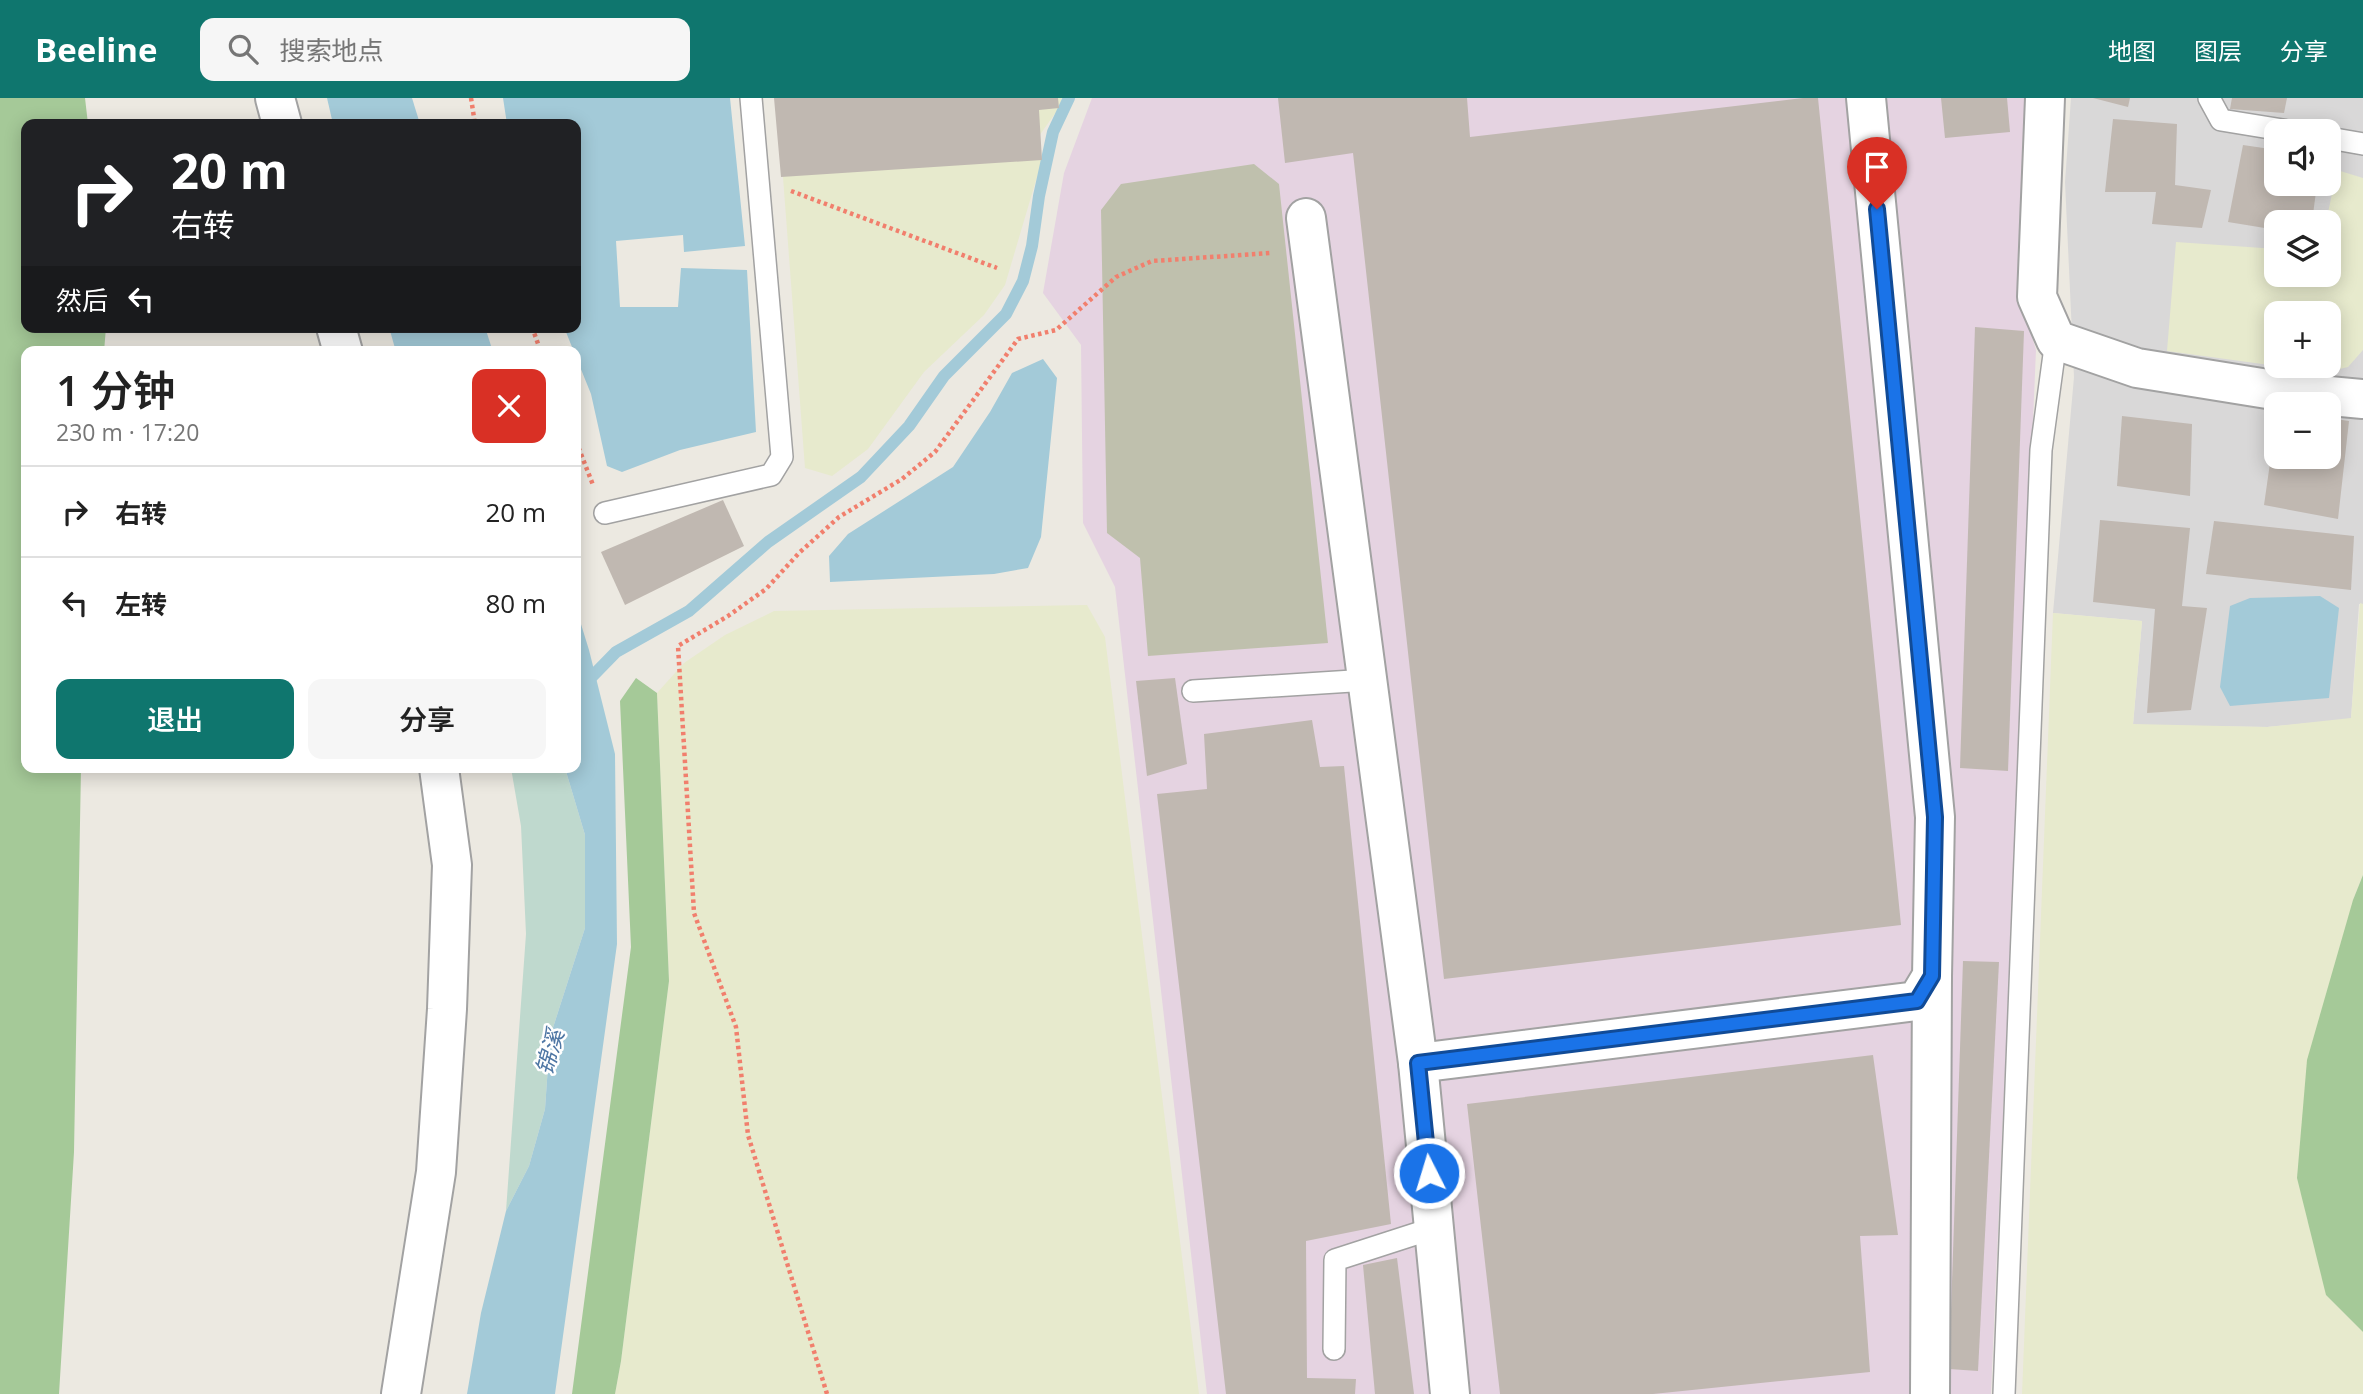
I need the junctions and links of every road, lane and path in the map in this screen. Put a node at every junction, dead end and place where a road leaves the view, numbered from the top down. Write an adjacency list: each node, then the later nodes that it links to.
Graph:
1 (275, 98): 7 (street)
2 (471, 98): 8 (path)
3 (751, 98): 12 (lane)
4 (1866, 98): 22 (street)
5 (2045, 98): 15 (street)
6 (2209, 98): 9 (lane)
7 (281, 119)
8 (474, 119)
9 (2264, 127)
10 (2341, 140): 11 (lane)
11 (2363, 144)
12 (758, 179): 14 (path); 18 (lane)
13 (1308, 234): 19 (street); 27 (path)
14 (997, 268)
15 (2056, 340): 16 (street); 30 (lane)
16 (2363, 399)
17 (581, 453): 18 (path)
18 (605, 513)
19 (1368, 680): 20 (lane); 23 (street)
20 (1193, 691)
21 (440, 773): 26 (street)
22 (1932, 976): 23 (street); 29 (street)
23 (1418, 1063): 24 (street)
24 (1434, 1228): 25 (lane); 28 (street)
25 (1334, 1349)
26 (401, 1394)
27 (827, 1394)
28 (1450, 1394)
29 (1930, 1394)
30 (2004, 1394)

